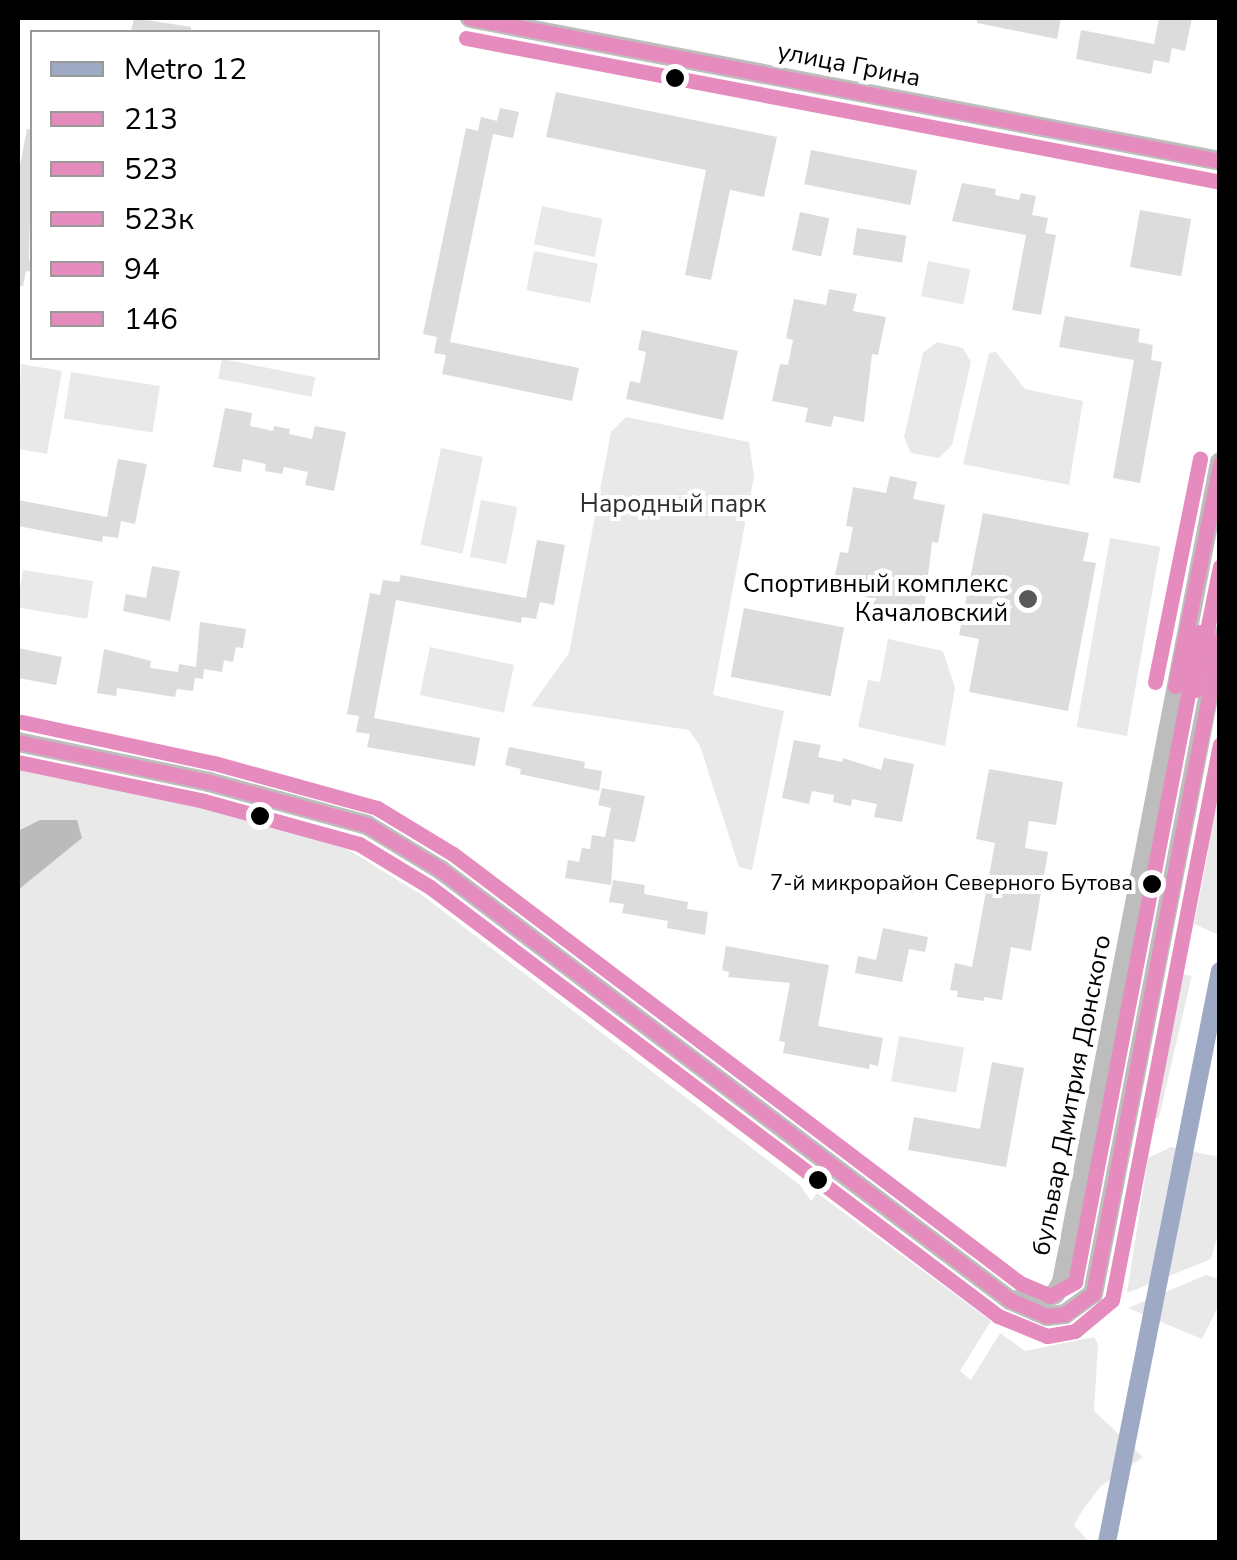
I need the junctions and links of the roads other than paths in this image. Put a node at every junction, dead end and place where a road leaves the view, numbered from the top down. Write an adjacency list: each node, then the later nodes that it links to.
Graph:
1 (470, 18): 2 (street, улица Грина)
2 (1220, 161)
3 (1220, 462): 6 (street, бульвар Дмитрия Донского)
4 (1220, 636): 8 (street)
5 (18, 742): 7 (street)
6 (1070, 1250): 7 (street, бульвар Дмитрия Донского); 8 (street)
7 (1010, 1300): 8 (street)
8 (1085, 1304)

